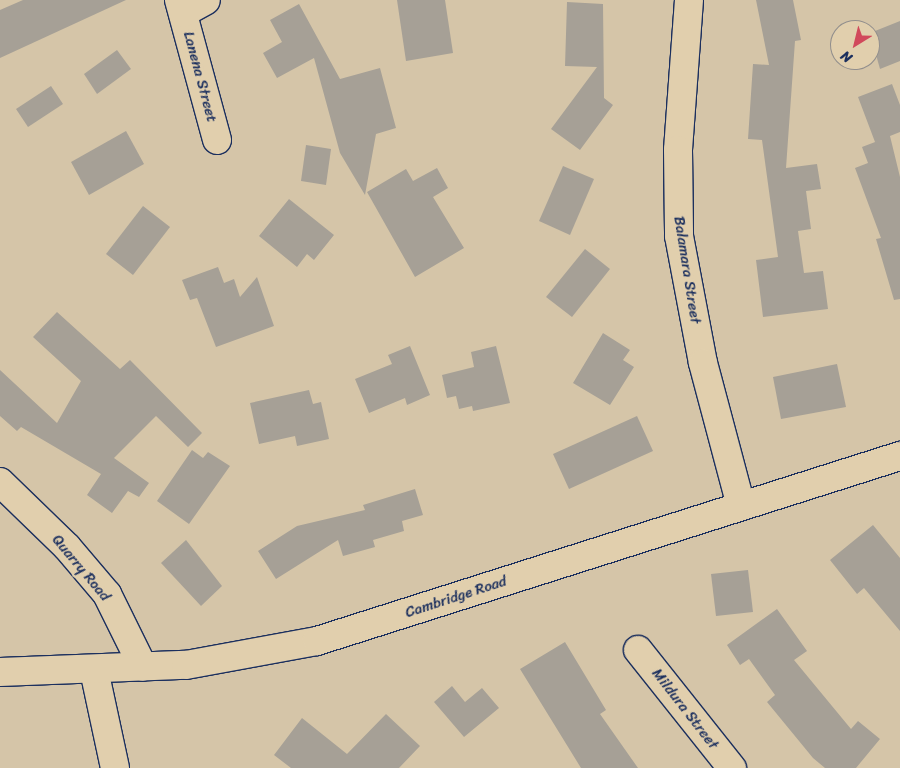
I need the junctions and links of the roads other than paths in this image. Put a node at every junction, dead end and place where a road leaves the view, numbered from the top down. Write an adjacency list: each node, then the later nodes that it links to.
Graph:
1 (689, 0): 6 (street, Balamara Street)
2 (189, 4): 3 (street, Lanena Street)
3 (217, 140)
4 (900, 456): 6 (street, Cambridge Road)
5 (0, 482): 8 (street, Quarry Road)
6 (741, 506): 8 (street, Cambridge Road)
7 (638, 650): 12 (street, Mildura Street)
8 (143, 667): 9 (street, Cambridge Road)
9 (94, 670): 10 (street, Cambridge Road); 11 (street)
10 (0, 672)
11 (114, 768)
12 (732, 768)

